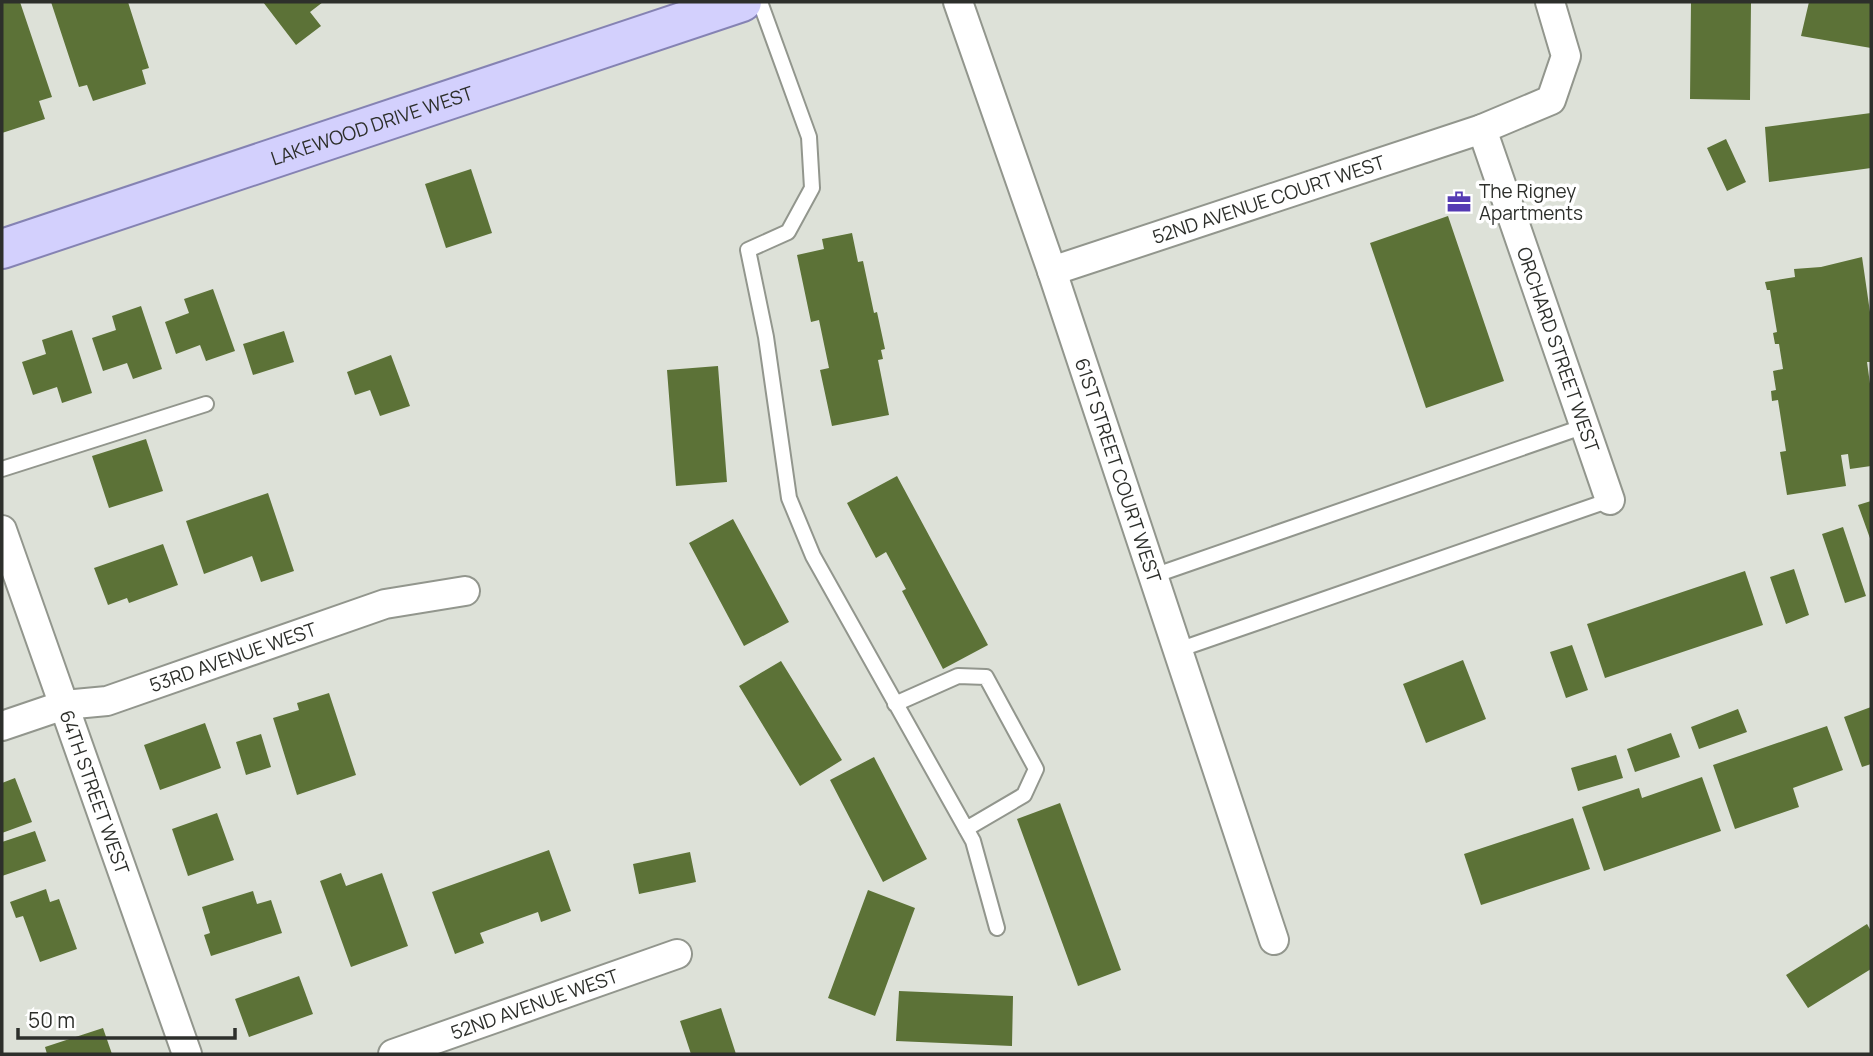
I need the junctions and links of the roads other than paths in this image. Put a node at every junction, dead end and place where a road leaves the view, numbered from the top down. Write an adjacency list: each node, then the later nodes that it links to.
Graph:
1 (742, 2): 6 (main road, LAKEWOOD DRIVE WEST)
2 (760, 2): 16 (lane)
3 (958, 2): 7 (street, 61ST STREET COURT WEST)
4 (1550, 2): 5 (street)
5 (1482, 129): 7 (street, 52ND AVENUE COURT WEST); 9 (street, ORCHARD STREET WEST)
6 (2, 249)
7 (1052, 271): 13 (street, 61ST STREET COURT WEST)
8 (206, 404): 10 (lane)
9 (1585, 426): 11 (street, ORCHARD STREET WEST); 13 (lane)
10 (2, 469)
11 (1610, 500): 15 (lane)
12 (2, 530): 17 (street, 64TH STREET WEST)
13 (1153, 576): 15 (street, 61ST STREET COURT WEST)
14 (465, 591): 17 (street, 53RD AVENUE WEST)
15 (1178, 650): 21 (street, 61ST STREET COURT WEST)
16 (895, 704): 19 (lane); 19 (lane)
17 (64, 705): 18 (street, 53RD AVENUE WEST); 23 (street, 64TH STREET WEST)
18 (2, 726)
19 (966, 829): 20 (lane)
20 (997, 928)
21 (1274, 940)
22 (677, 954): 24 (street, 52ND AVENUE WEST)
23 (187, 1054)
24 (393, 1054)

